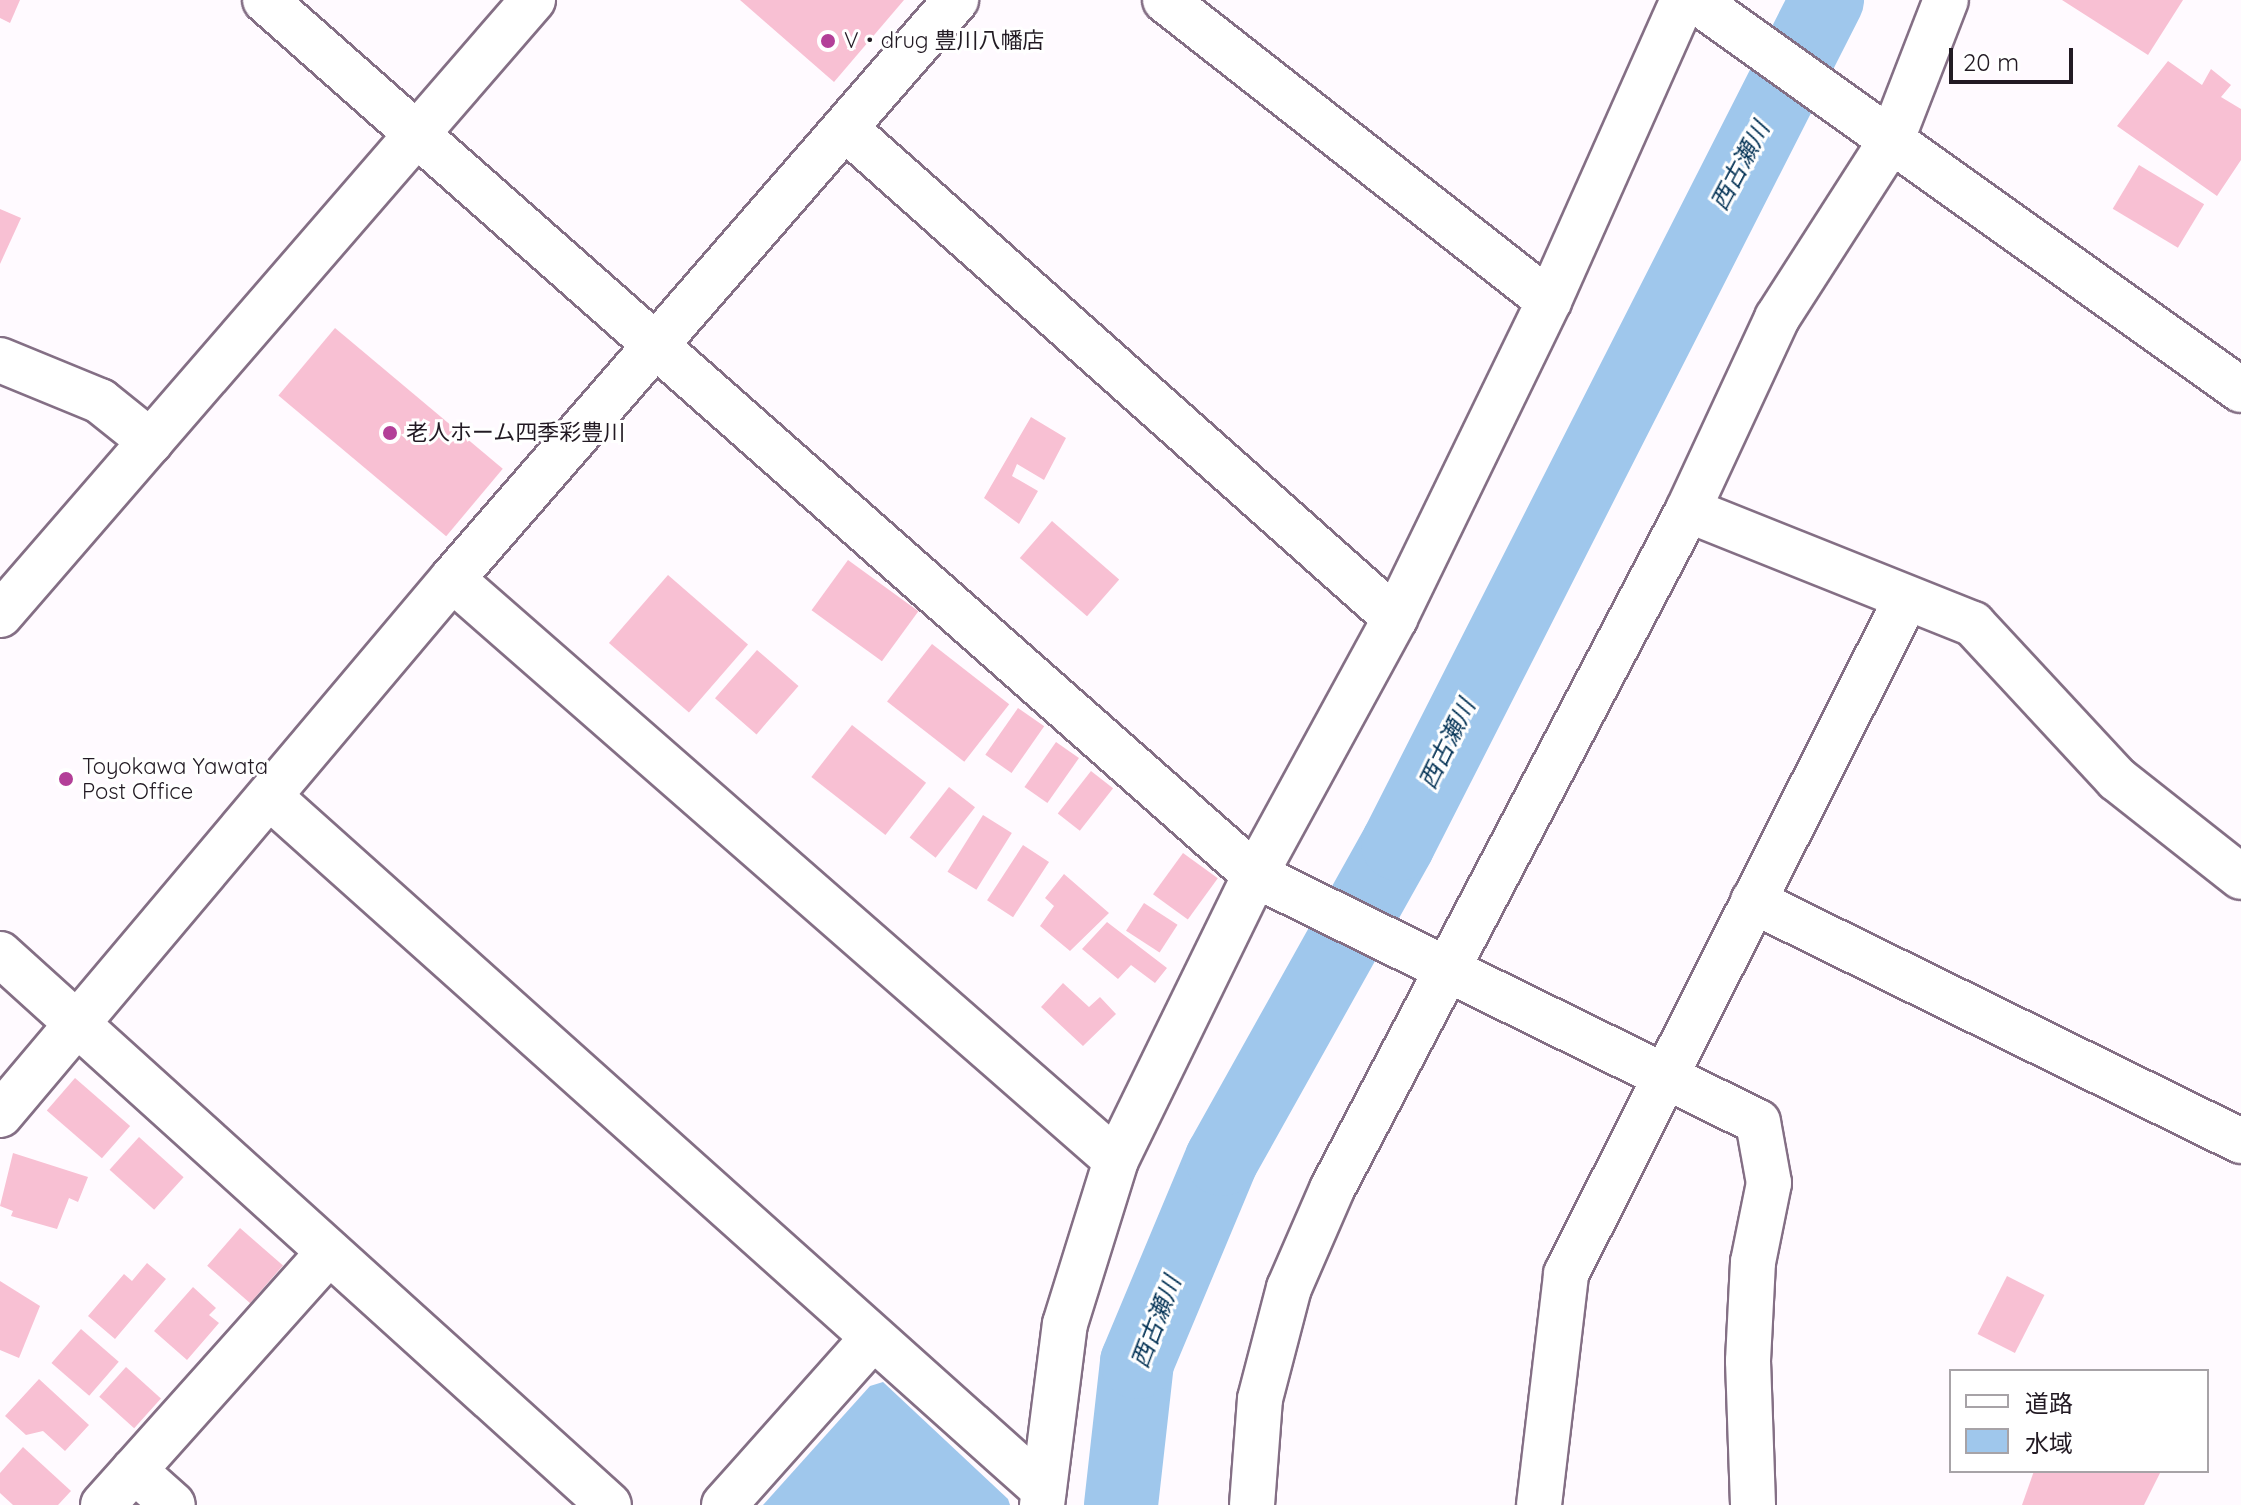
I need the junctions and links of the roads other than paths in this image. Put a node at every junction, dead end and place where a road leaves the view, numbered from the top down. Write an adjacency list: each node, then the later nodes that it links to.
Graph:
1 (265, 0): 9 (street)
2 (533, 0): 9 (street)
3 (956, 0): 8 (street)
4 (1165, 0): 11 (street)
5 (1683, 0): 11 (street)
6 (1695, 0): 10 (street)
7 (1946, 0): 10 (street)
8 (847, 130): 12 (street); 20 (street)
9 (416, 135): 12 (street); 15 (street)
10 (1892, 139): 14 (street); 16 (street)
11 (1549, 301): 20 (street)
12 (656, 346): 17 (street); 22 (street)
13 (0, 360): 15 (street)
14 (2241, 390)
15 (151, 442): 19 (street)
16 (1688, 510): 18 (street); 26 (street)
17 (452, 579): 21 (street); 31 (street)
18 (1905, 601): 23 (street); 24 (street)
19 (0, 615)
20 (1395, 618): 22 (street)
21 (271, 798): 27 (street); 33 (street)
22 (1255, 875): 26 (street); 31 (street)
23 (2241, 877)
24 (1753, 901): 28 (street); 30 (street)
25 (0, 954): 27 (street)
26 (1430, 966): 28 (street); 40 (street)
27 (76, 1023): 29 (street); 32 (street)
28 (1666, 1074): 41 (street); 42 (street)
29 (0, 1115)
30 (2241, 1141)
31 (1116, 1160): 35 (street)
32 (329, 1252): 34 (street); 38 (street)
33 (873, 1338): 35 (street); 39 (street)
34 (134, 1470): 36 (street); 37 (street)
35 (1043, 1497)
36 (103, 1505)
37 (173, 1505)
38 (609, 1505)
39 (724, 1505)
40 (1252, 1505)
41 (1539, 1505)
42 (1753, 1505)

